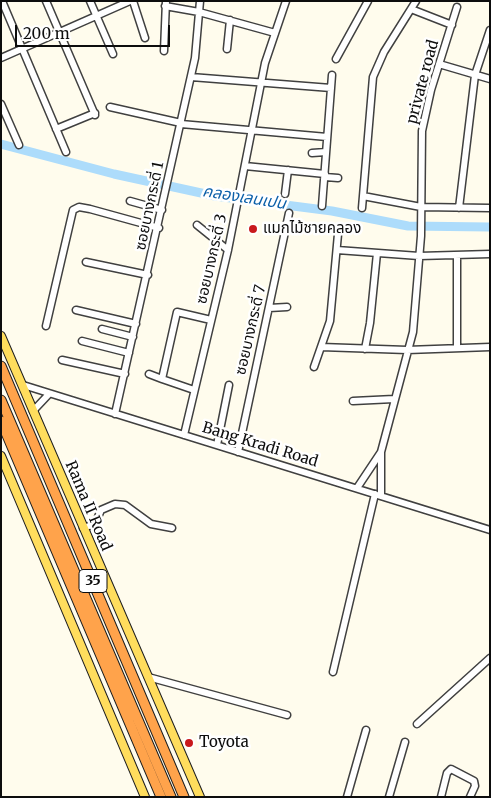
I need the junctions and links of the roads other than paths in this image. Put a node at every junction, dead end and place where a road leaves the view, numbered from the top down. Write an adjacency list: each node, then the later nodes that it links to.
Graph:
1 (2, 1): 20 (street)
2 (46, 1): 17 (street)
3 (90, 1): 13 (street)
4 (131, 1): 13 (street); 19 (street)
5 (200, 1): 12 (street, ซอยบางกระดี่ 1)
6 (286, 1): 18 (street, ซอยบางกระดี่ 3)
7 (368, 1): 25 (street)
8 (416, 1): 11 (street)
9 (165, 4): 12 (street); 22 (street)
10 (457, 7): 15 (street, private road)
11 (410, 9): 15 (street); 48 (street)
12 (199, 12): 14 (street); 29 (street, ซอยบางกระดี่ 1)
13 (97, 16): 17 (street); 23 (street)
14 (230, 20): 18 (street); 21 (street)
15 (452, 24): 26 (street, private road)
16 (490, 30): 28 (street)
17 (60, 32): 20 (street); 36 (street)
18 (275, 33): 31 (street, ซอยบางกระดี่ 3)
19 (145, 38)
20 (22, 49): 24 (street); 36 (street)
21 (227, 49)
22 (164, 51)
23 (112, 54)
24 (1, 58)
25 (336, 58)
26 (439, 64): 28 (street); 51 (street, private road)
27 (332, 74): 32 (street)
28 (475, 75): 30 (street); 53 (street)
29 (190, 77): 31 (street); 35 (street, ซอยบางกระดี่ 1)
30 (490, 79)
31 (262, 83): 32 (street); 37 (street, ซอยบางกระดี่ 3)
32 (331, 88): 38 (street)
33 (1, 104): 39 (street)
34 (110, 107): 35 (street)
35 (181, 123): 37 (street); 55 (street, ซอยบางกระดี่ 1)
36 (56, 129): 40 (street)
37 (252, 131): 38 (street); 43 (street, ซอยบางกระดี่ 3)
38 (327, 137): 42 (street)
39 (19, 146)
40 (66, 152)
41 (312, 152): 42 (street)
42 (326, 152): 45 (street)
43 (245, 166): 44 (street); 60 (street, ซอยบางกระดี่ 3)
44 (288, 170): 45 (street); 47 (street)
45 (325, 175): 46 (street); 50 (street)
46 (338, 178)
47 (285, 194)
48 (364, 196): 51 (street); 52 (street)
49 (130, 201): 55 (street)
50 (322, 206)
51 (421, 207): 53 (street); 65 (street, private road)
52 (362, 208)
53 (459, 208): 54 (street)
54 (490, 208)
55 (162, 210): 58 (street, ซอยบางกระดี่ 1)
56 (289, 213): 69 (street, ซอยบางกระดี่ 7)
57 (197, 225): 60 (street)
58 (158, 228): 67 (street, ซอยบางกระดี่ 1); 73 (street)
59 (338, 234): 61 (street)
60 (228, 250): 71 (street, ซอยบางกระดี่ 3)
61 (337, 250): 62 (street); 78 (street)
62 (377, 253): 65 (street); 81 (street)
63 (490, 254): 64 (street)
64 (457, 255): 65 (street); 80 (street)
65 (419, 256): 82 (street)
66 (86, 262): 67 (street)
67 (148, 275): 72 (street, ซอยบางกระดี่ 1)
68 (287, 307): 69 (street)
69 (269, 308): 103 (street, ซอยบางกระดี่ 7)
70 (76, 310): 72 (street)
71 (211, 320): 90 (street); 93 (street, ซอยบางกระดี่ 3)
72 (136, 324): 76 (street, ซอยบางกระดี่ 1)
73 (46, 326)
74 (102, 329): 76 (street)
75 (1, 336): 92 (main road, Rama II Road / 35)
76 (133, 336): 83 (street, ซอยบางกระดี่ 1)
77 (82, 341): 83 (street)
78 (321, 347): 81 (street); 86 (street)
79 (490, 347): 80 (street)
80 (457, 348): 82 (street)
81 (365, 350): 82 (street)
82 (407, 350): 95 (street)
83 (130, 353): 88 (street, ซอยบางกระดี่ 1)
84 (62, 360): 88 (street)
85 (1, 366): 123 (highway, Rama II Road / 35)
86 (314, 367)
87 (1, 374): 123 (highway)
88 (125, 374): 99 (street, ซอยบางกระดี่ 1)
89 (149, 374): 90 (street)
90 (162, 379): 93 (street)
91 (229, 385): 102 (street)
92 (23, 386): 94 (street, Bang Kradi Road); 98 (main road, Rama II Road / 35)
93 (194, 390): 101 (street, ซอยบางกระดี่ 3)
94 (49, 394): 98 (street); 99 (street, Bang Kradi Road)
95 (394, 399): 97 (street); 104 (street)
96 (1, 400): 122 (highway)
97 (353, 401)
98 (34, 411): 110 (main road, Rama II Road / 35)
99 (116, 414): 101 (street, Bang Kradi Road)
100 (1, 421): 121 (highway, 35)
101 (184, 435): 102 (street, Bang Kradi Road)
102 (217, 445): 103 (street, Bang Kradi Road)
103 (238, 452): 108 (street, Bang Kradi Road)
104 (381, 452): 106 (street); 107 (street)
105 (1, 456): 120 (main road, 35)
106 (368, 473): 107 (street); 108 (street)
107 (381, 478): 109 (street)
108 (358, 488): 109 (street, Bang Kradi Road)
109 (378, 495): 112 (street, Bang Kradi Road); 114 (street)
110 (83, 528): 111 (street); 115 (main road, Rama II Road / 35)
111 (172, 528)
112 (490, 530)
113 (490, 658): 117 (street)
114 (333, 672)
115 (148, 678): 116 (street); 124 (main road, Rama II Road / 35)
116 (286, 715)
117 (417, 724)
118 (366, 730): 125 (street)
119 (405, 742): 126 (street)
120 (145, 797)
121 (161, 797)
122 (170, 797)
123 (183, 797)
124 (200, 797)
125 (347, 797)
126 (390, 797)
127 (441, 797): 128 (street)
128 (470, 797)

